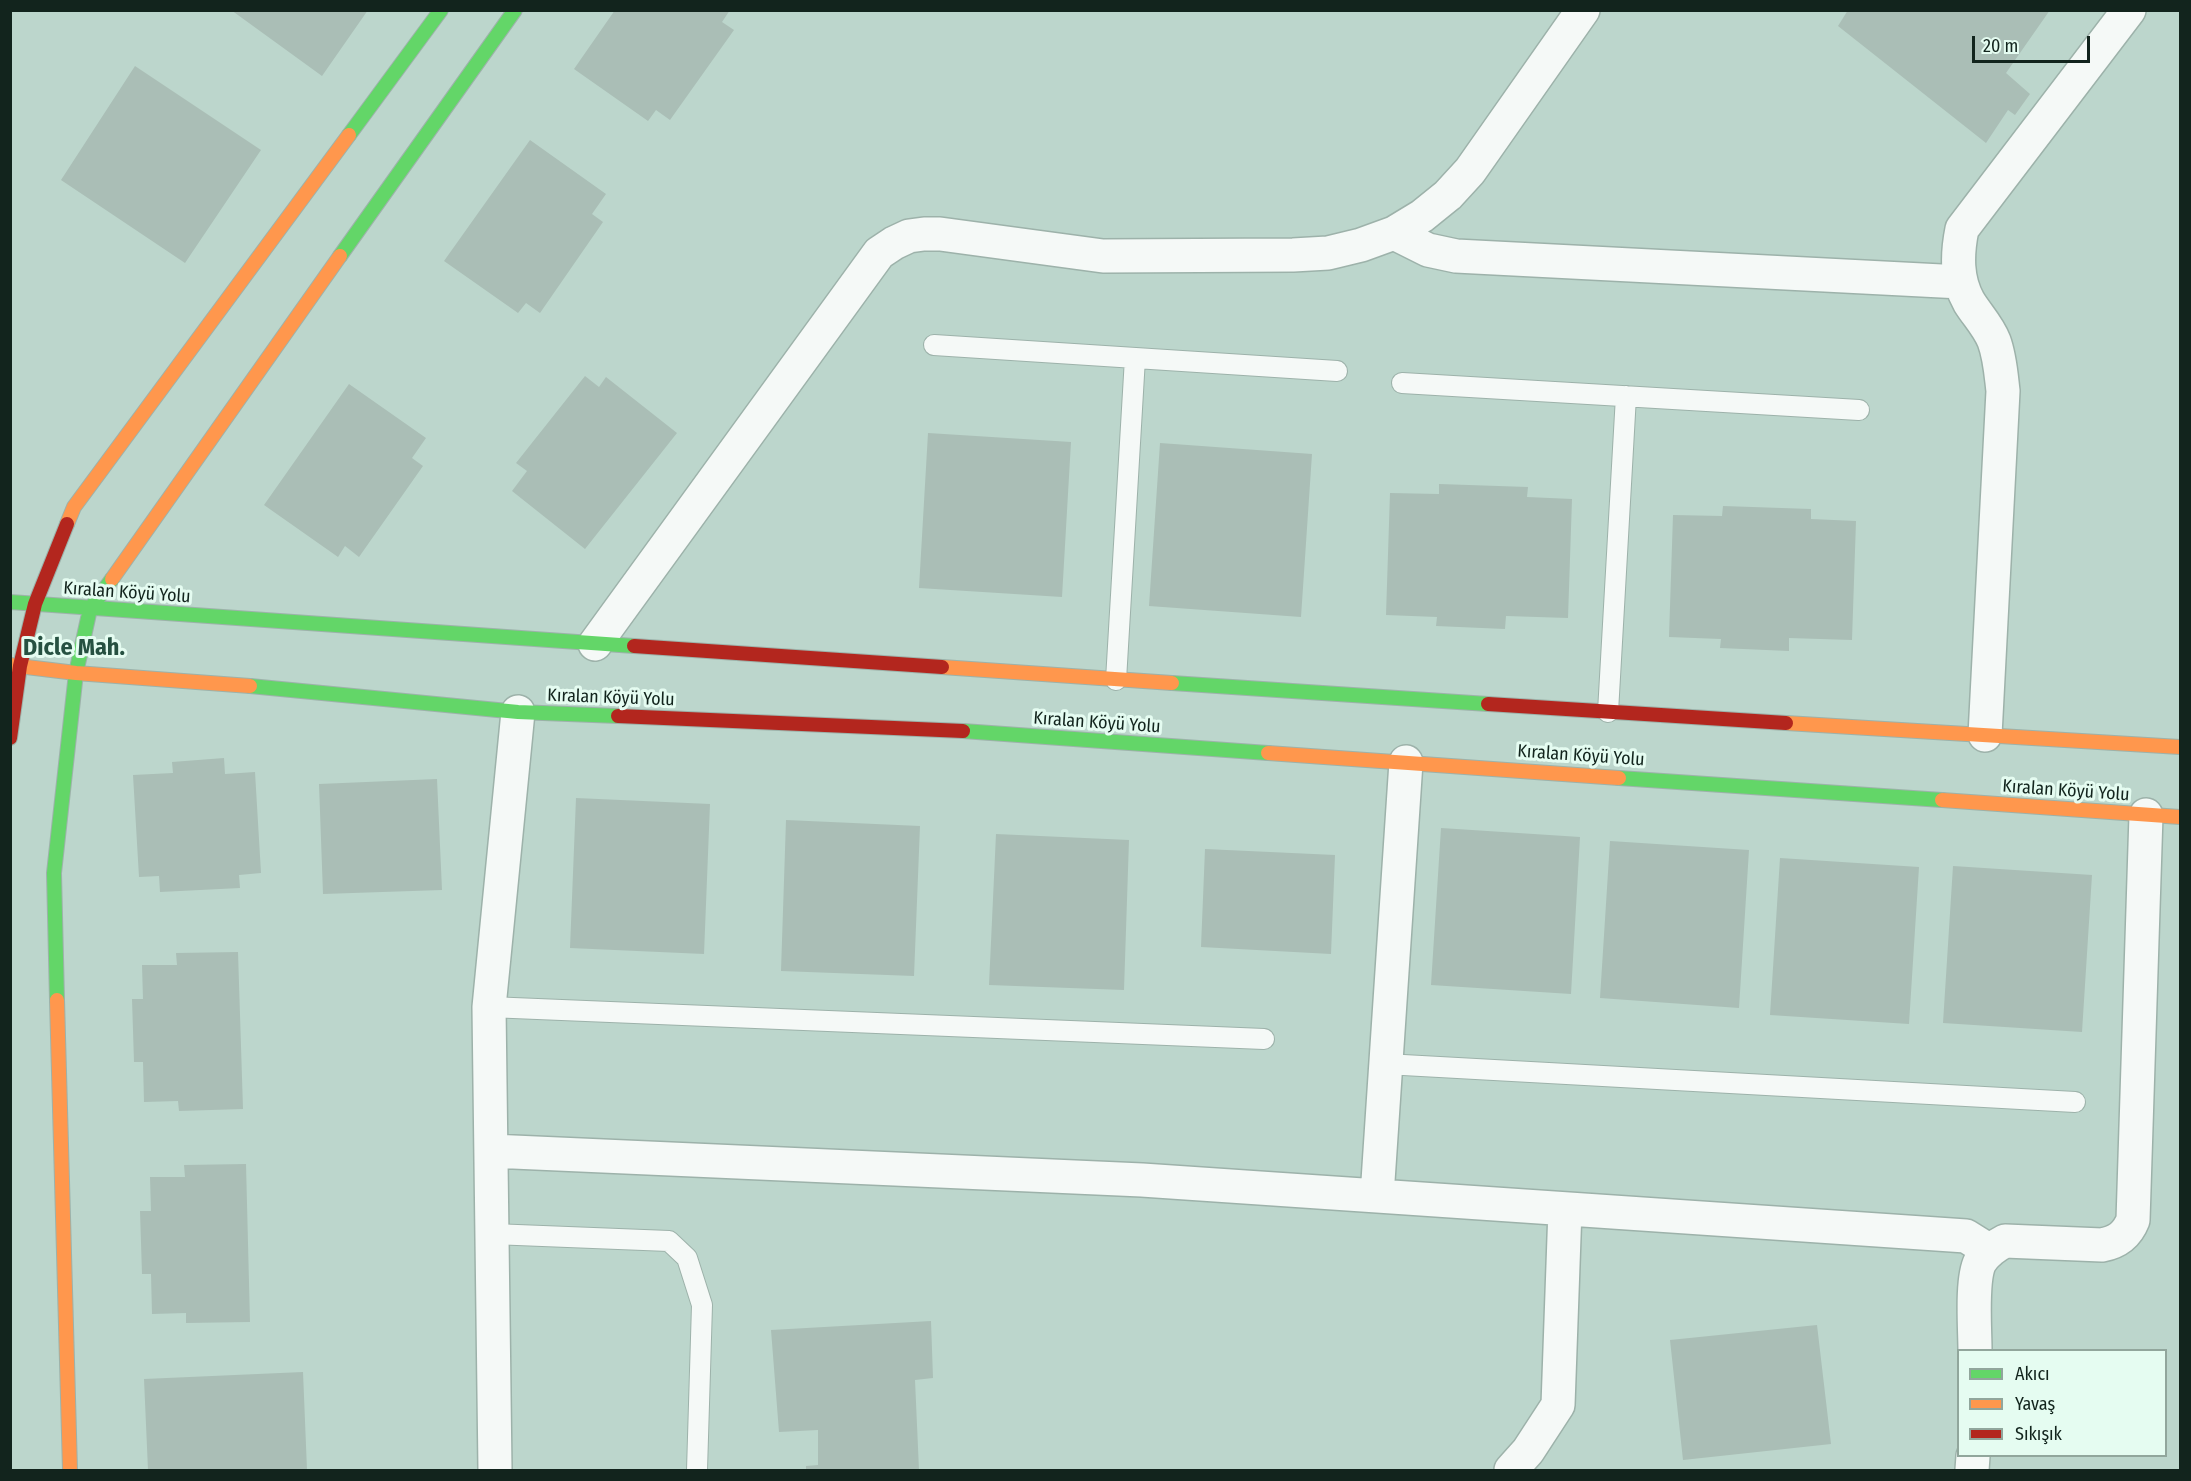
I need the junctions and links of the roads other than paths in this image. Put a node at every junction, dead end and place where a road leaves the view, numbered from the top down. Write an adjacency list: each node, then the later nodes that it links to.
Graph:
1 (441, 10): 14 (street)
2 (514, 10): 15 (street)
3 (1583, 10): 5 (street)
4 (2129, 10): 6 (street)
5 (1394, 233): 6 (street); 16 (street)
6 (1961, 282): 22 (street)
7 (934, 345): 8 (lane)
8 (1135, 358): 9 (lane); 19 (lane)
9 (1337, 371)
10 (1402, 383): 11 (lane)
11 (1626, 396): 12 (lane); 21 (lane)
12 (1859, 410)
13 (10, 602): 14 (street, Kıralan Köyü Yolu)
14 (35, 604): 15 (street, Kıralan Köyü Yolu); 17 (street)
15 (90, 609): 16 (street, Kıralan Köyü Yolu); 18 (street)
16 (595, 644): 19 (street, Kıralan Köyü Yolu)
17 (15, 666): 18 (street, Kıralan Köyü Yolu); 23 (street)
18 (76, 673): 20 (street, Kıralan Köyü Yolu); 38 (street)
19 (1116, 680): 21 (street, Kıralan Köyü Yolu)
20 (518, 712): 25 (street, Kıralan Köyü Yolu); 28 (street)
21 (1608, 712): 22 (street, Kıralan Köyü Yolu)
22 (1985, 735): 24 (street, Kıralan Köyü Yolu)
23 (10, 738)
24 (2181, 747)
25 (1406, 762): 26 (street, Kıralan Köyü Yolu); 30 (street)
26 (2146, 815): 27 (street, Kıralan Köyü Yolu); 36 (street)
27 (2181, 817)
28 (489, 1007): 29 (lane); 32 (street)
29 (1264, 1039)
30 (1385, 1064): 31 (lane); 33 (street)
31 (2075, 1102)
32 (490, 1151): 33 (street); 35 (street)
33 (1377, 1196): 34 (street)
34 (1565, 1209): 36 (street); 41 (street)
35 (492, 1234): 39 (street); 40 (lane)
36 (1990, 1251): 37 (street)
37 (1975, 1349)
38 (70, 1470)
39 (495, 1470)
40 (697, 1470)
41 (1511, 1470)

